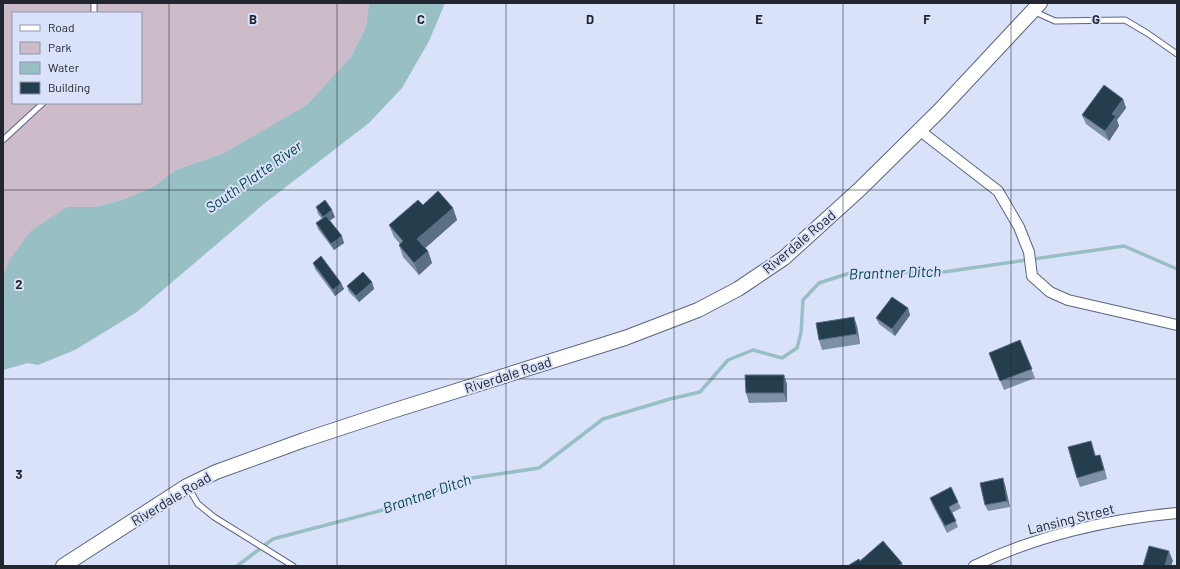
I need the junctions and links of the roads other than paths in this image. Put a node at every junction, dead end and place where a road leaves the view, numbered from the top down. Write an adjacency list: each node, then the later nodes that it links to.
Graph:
1 (1036, 7): 2 (lane); 4 (street, Riverdale Road)
2 (1177, 54)
3 (42, 104): 5 (lane)
4 (919, 130): 6 (street); 7 (street, Riverdale Road)
5 (3, 140)
6 (1177, 325)
7 (187, 486): 9 (street, Riverdale Road); 10 (lane)
8 (1177, 513): 11 (street, Lansing Street)
9 (63, 566)
10 (292, 566)
11 (974, 566)

